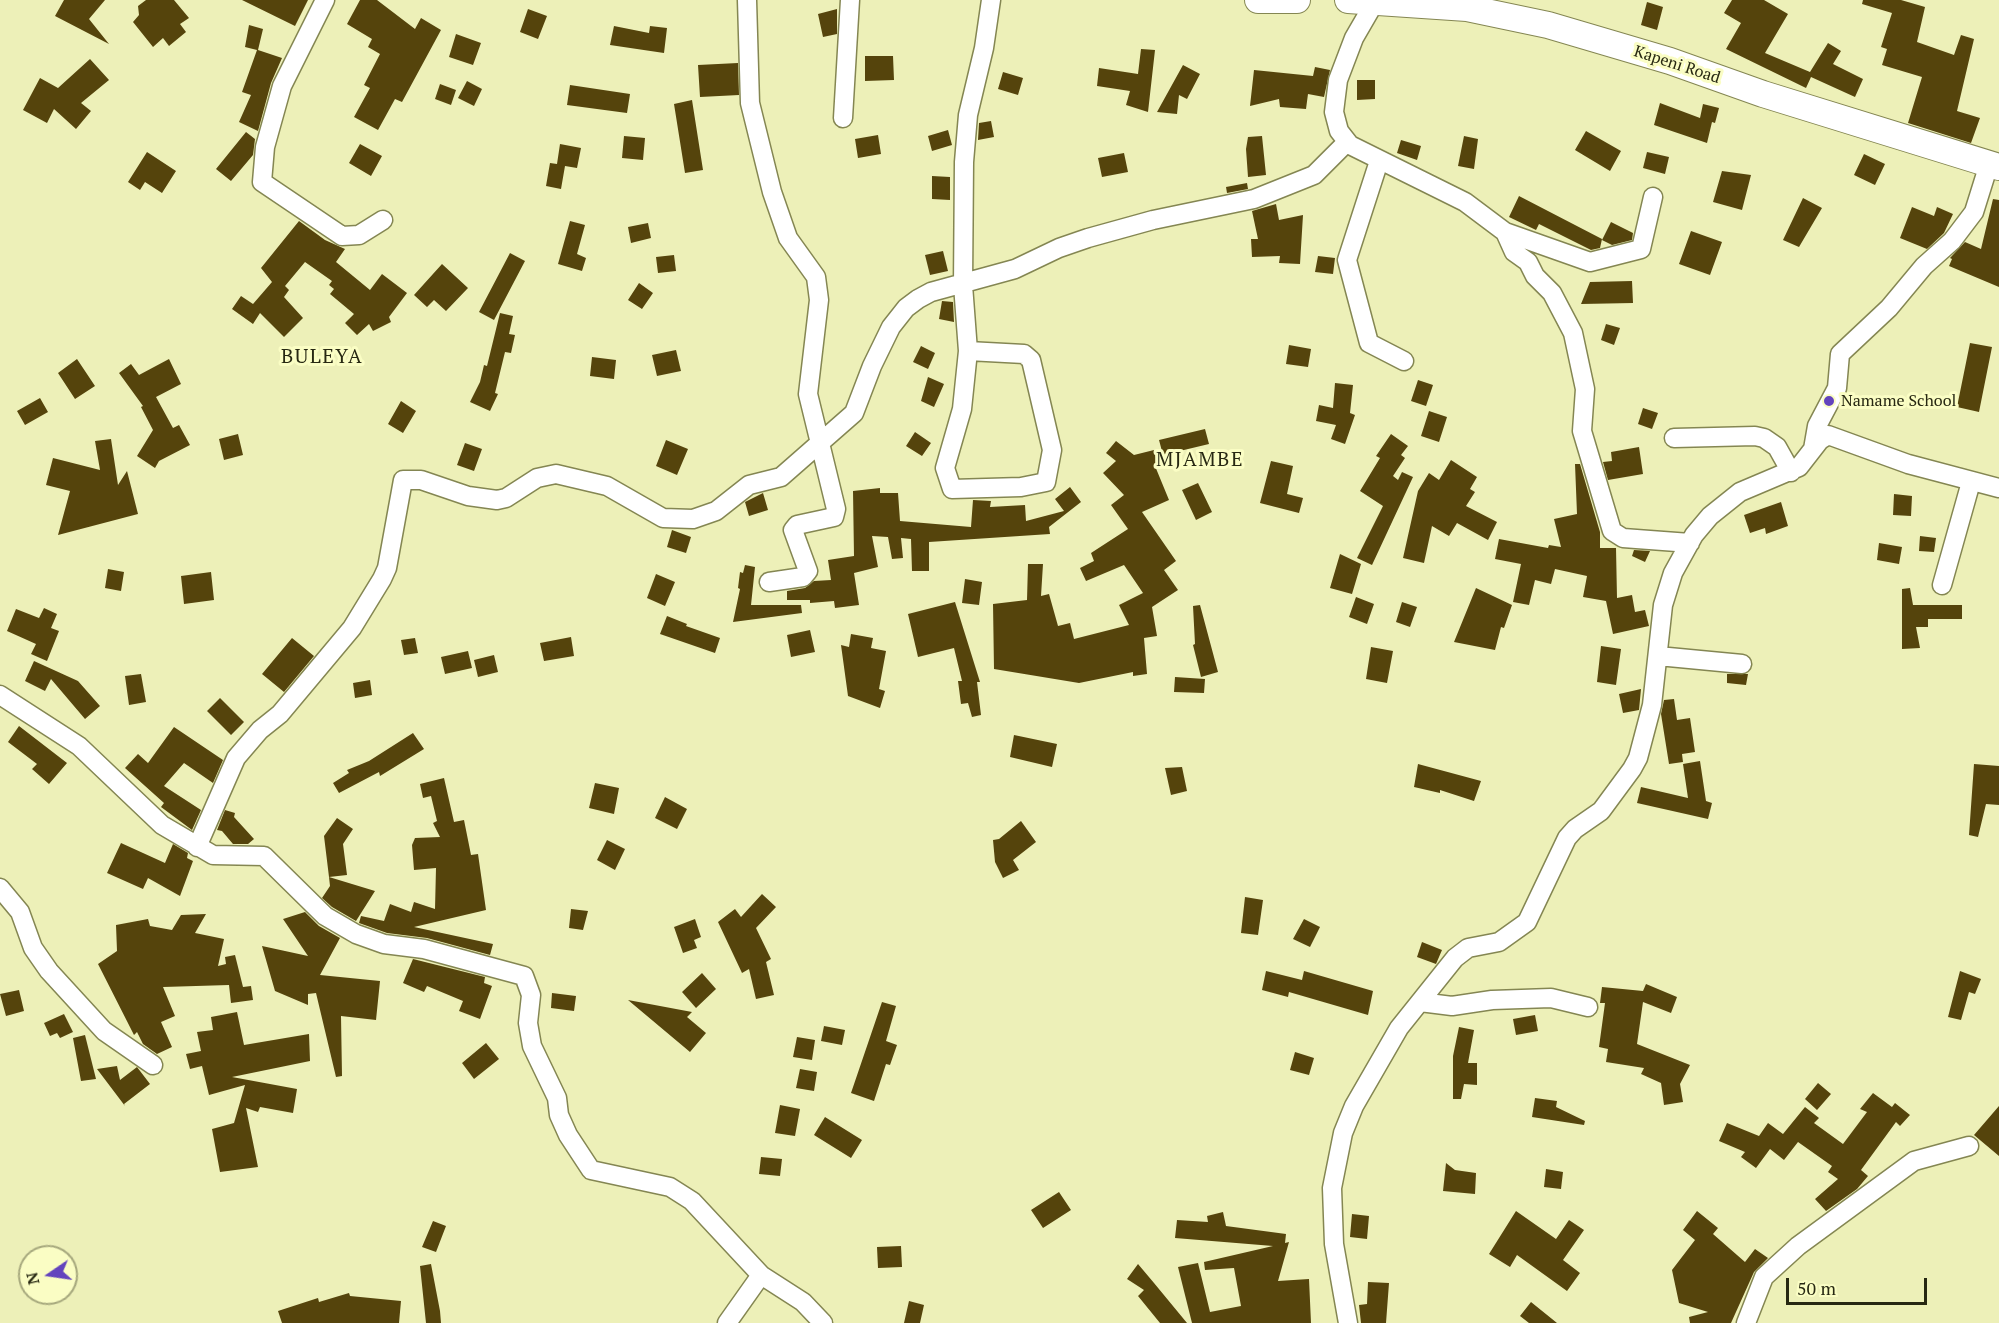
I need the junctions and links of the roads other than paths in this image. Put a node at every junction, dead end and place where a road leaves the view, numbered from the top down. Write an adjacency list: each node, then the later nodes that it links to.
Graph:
1 (325, 0): 15 (street)
2 (747, 0): 21 (street)
3 (850, 0): 10 (street)
4 (991, 0): 17 (street)
5 (1258, 0): 6 (main road)
6 (1274, 0): 7 (main road)
7 (1297, 0)
8 (1348, 0): 9 (main road, Kapeni Road)
9 (1376, 1): 11 (street); 13 (main road, Kapeni Road)
10 (843, 118)
11 (1347, 142): 12 (street); 17 (street)
12 (1379, 161): 16 (street); 19 (street)
13 (1994, 166): 22 (street)
14 (1653, 196): 16 (street)
15 (383, 220)
16 (1505, 232): 26 (street)
17 (963, 285): 18 (street); 21 (street)
18 (968, 351): 18 (street)
19 (1404, 361)
20 (1674, 438): 23 (street)
21 (820, 443): 27 (street); 32 (street)
22 (1813, 449): 23 (street); 24 (street)
23 (1791, 472): 26 (street)
24 (1971, 482): 25 (street); 28 (street)
25 (1999, 488)
26 (1690, 543): 29 (street)
27 (769, 582)
28 (1942, 585)
29 (1658, 656): 30 (street); 34 (street)
30 (1742, 664)
31 (0, 695): 32 (street)
32 (197, 847): 38 (street)
33 (0, 888): 36 (street)
34 (1420, 1002): 35 (street); 41 (street)
35 (1588, 1007)
36 (153, 1065)
37 (1968, 1146): 42 (street)
38 (761, 1275): 39 (street); 40 (street)
39 (727, 1323)
40 (823, 1323)
41 (1348, 1323)
42 (1746, 1323)

